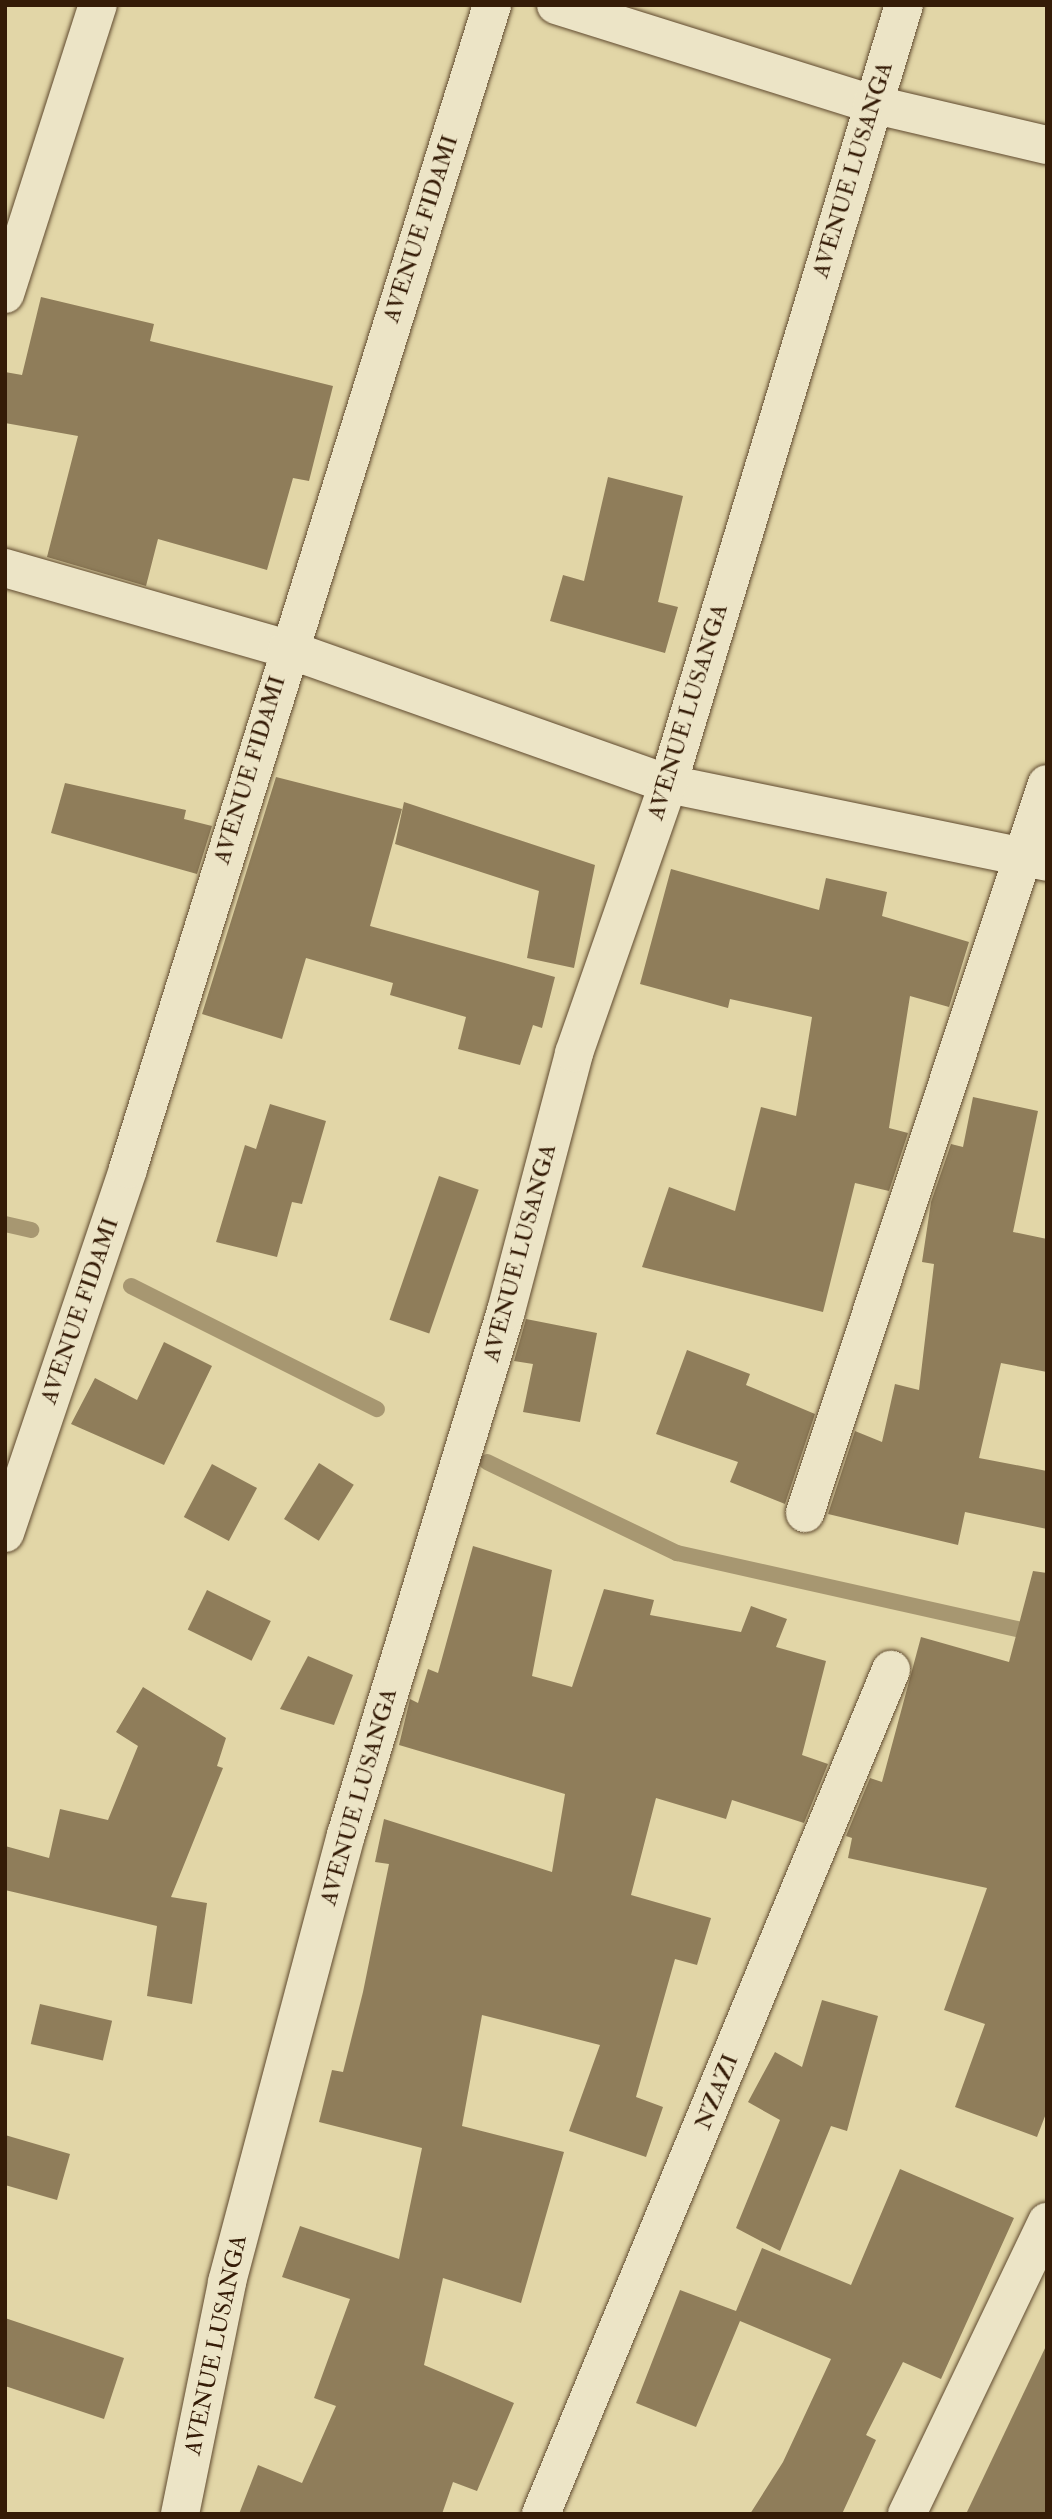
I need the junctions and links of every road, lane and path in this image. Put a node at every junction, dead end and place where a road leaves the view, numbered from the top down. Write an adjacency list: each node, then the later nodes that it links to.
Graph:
1 (98, 5): 7 (street)
2 (492, 5): 9 (street, AVENUE FIDAMI)
3 (556, 5): 5 (street)
4 (904, 5): 5 (street, AVENUE LUSANGA)
5 (872, 104): 6 (street); 10 (street, AVENUE LUSANGA)
6 (1047, 145)
7 (5, 294)
8 (5, 568): 9 (street)
9 (287, 649): 10 (street); 14 (street, AVENUE FIDAMI)
10 (668, 784): 12 (street); 17 (street, AVENUE LUSANGA)
11 (1047, 785): 12 (street)
12 (1035, 858): 13 (street)
13 (805, 1513)
14 (5, 1533)
15 (891, 1670): 18 (street, NZAZI)
16 (1047, 2222): 19 (street)
17 (180, 2514)
18 (541, 2514)
19 (907, 2514)

